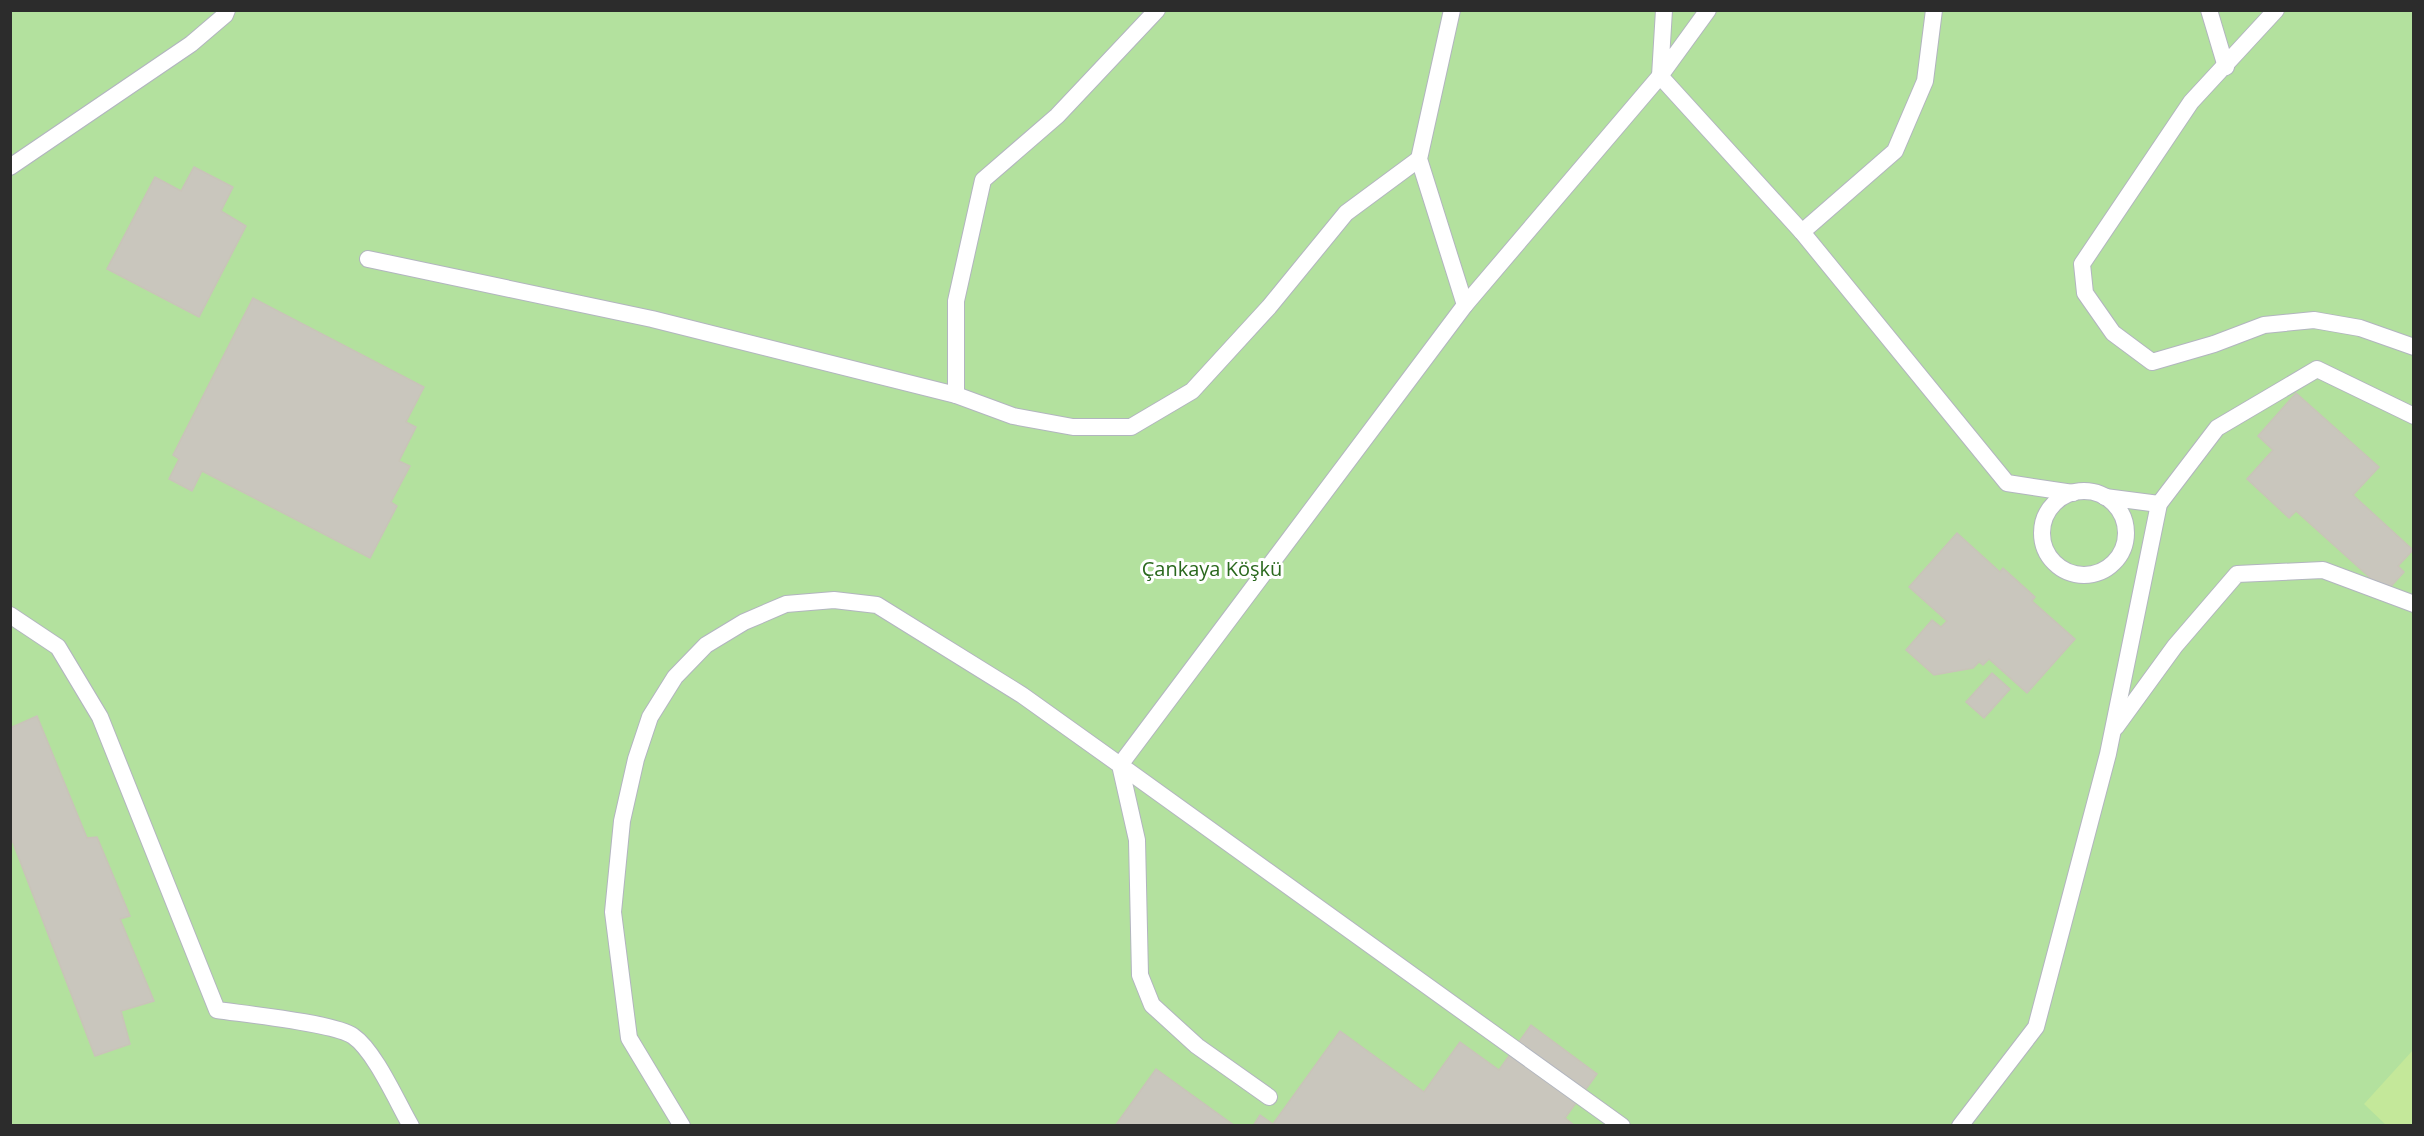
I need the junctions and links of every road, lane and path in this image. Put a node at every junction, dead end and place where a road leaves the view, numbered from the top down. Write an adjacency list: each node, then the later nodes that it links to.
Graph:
1 (227, 10): 12 (lane)
2 (1157, 10): 17 (lane)
3 (1452, 10): 11 (lane)
4 (1664, 10): 10 (lane)
5 (1708, 10): 10 (lane)
6 (1934, 10): 13 (lane)
7 (2209, 10): 9 (lane)
8 (2276, 10): 9 (lane)
9 (2226, 67): 16 (lane)
10 (1660, 76): 13 (lane); 15 (lane)
11 (1419, 159): 15 (lane); 17 (lane)
12 (10, 167)
13 (1802, 232): 19 (lane)
14 (368, 259): 17 (lane)
15 (1465, 305): 25 (lane)
16 (2414, 347)
17 (956, 396)
18 (2414, 416): 21 (lane)
19 (2073, 493): 20 (lane); 20 (lane)
20 (2105, 497): 21 (lane)
21 (2158, 504): 24 (lane)
22 (2414, 604): 24 (lane)
23 (10, 615): 27 (lane)
24 (2112, 732): 30 (lane)
25 (1120, 765): 26 (lane); 28 (lane); 29 (lane)
26 (1269, 1097)
27 (411, 1125)
28 (682, 1125)
29 (1622, 1125)
30 (1960, 1125)

